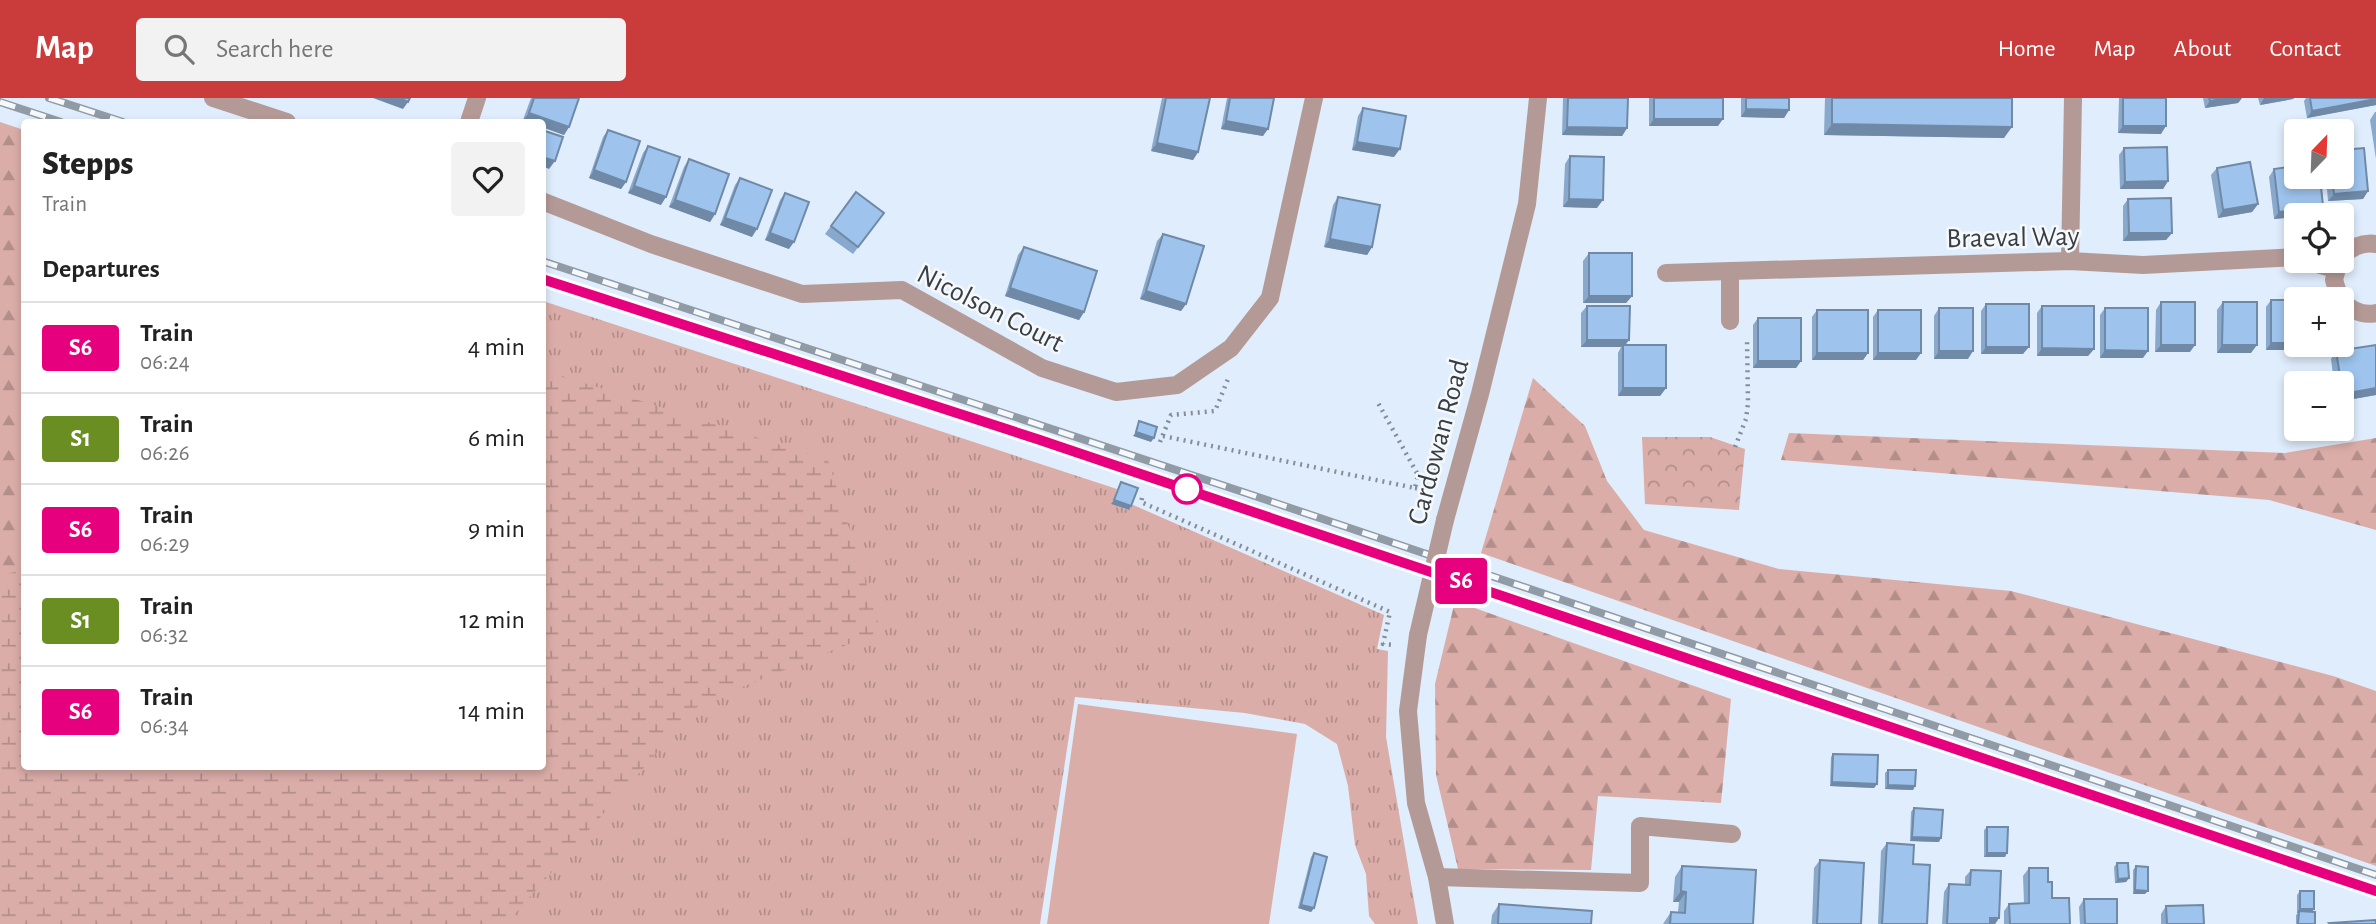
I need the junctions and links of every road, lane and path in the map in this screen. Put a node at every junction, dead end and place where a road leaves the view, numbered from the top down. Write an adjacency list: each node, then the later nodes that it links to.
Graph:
1 (213, 98): 6 (street)
2 (477, 98): 7 (street)
3 (1314, 98): 18 (street, Nicolson Court)
4 (1538, 98): 24 (street, Cardowan Road, bridge)
5 (2073, 98): 12 (street)
6 (278, 119)
7 (470, 119)
8 (546, 203): 18 (street, Nicolson Court)
9 (2376, 244): 10 (street)
10 (2354, 247)
11 (2284, 258): 12 (street, Braeval Way)
12 (2070, 261): 13 (street, Braeval Way)
13 (1730, 271): 14 (street, Braeval Way); 17 (street)
14 (1666, 273)
15 (2354, 311): 16 (street)
16 (2376, 313)
17 (1730, 321): 22 (path)
18 (1231, 348): 20 (path)
19 (1377, 401): 20 (path)
20 (1163, 436): 21 (path)
21 (1160, 442)
22 (1735, 447)
23 (1142, 498): 24 (path)
24 (1417, 641): 26 (street, Cardowan Road)
25 (1732, 834): 26 (street)
26 (1437, 877): 27 (street, Cardowan Road)
27 (1444, 924)

